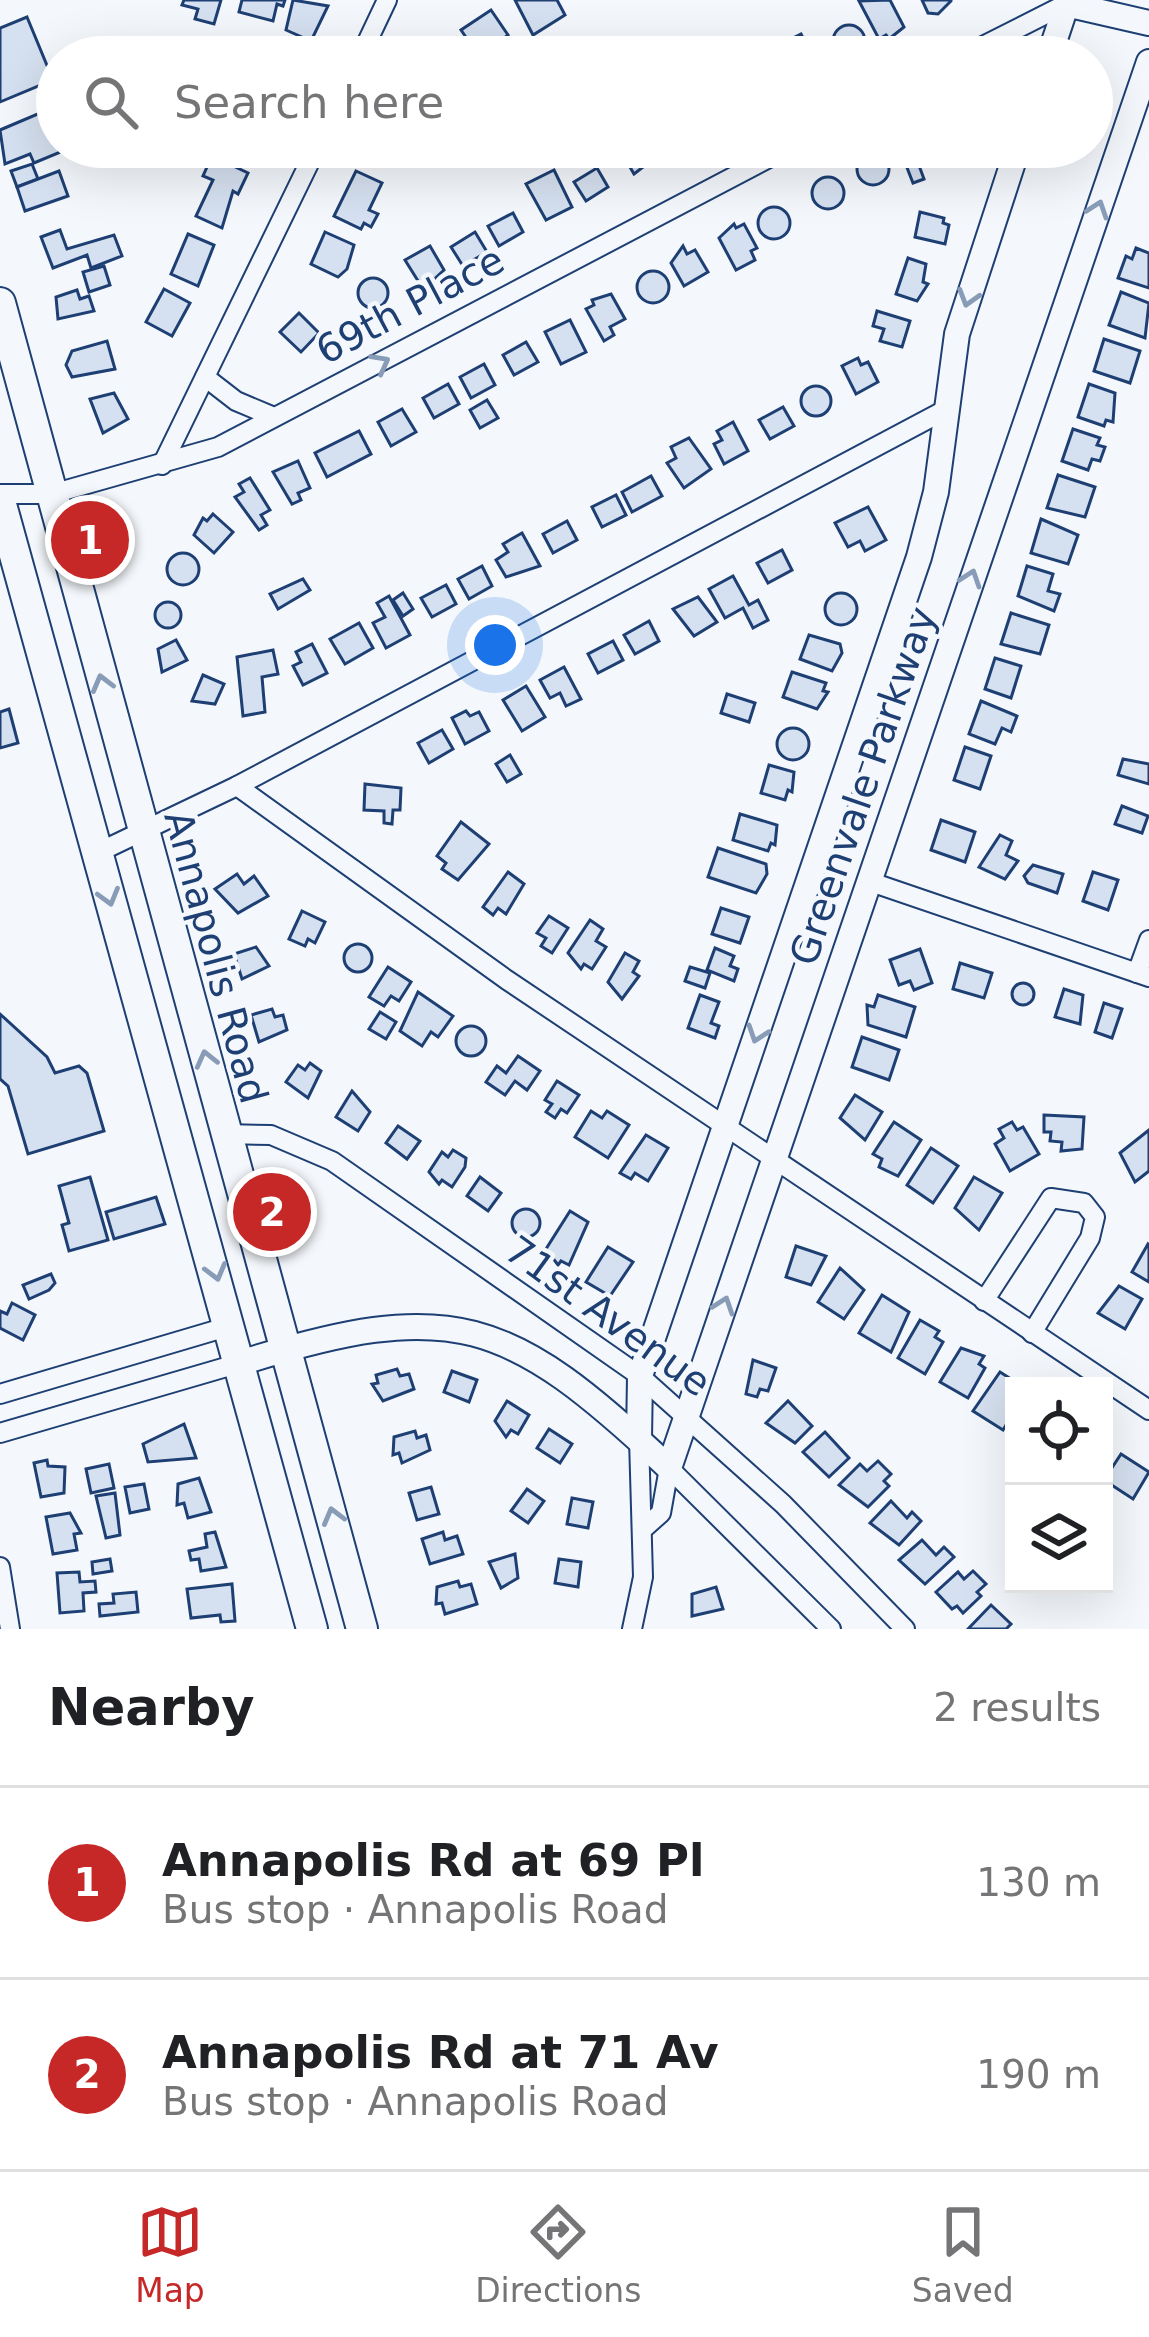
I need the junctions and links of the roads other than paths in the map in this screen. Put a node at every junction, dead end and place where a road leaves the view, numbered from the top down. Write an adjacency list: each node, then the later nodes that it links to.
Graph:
1 (387, 0): 4 (street)
2 (1067, 2): 3 (street); 5 (street); 6 (street)
3 (1149, 23)
4 (370, 36)
5 (1001, 36)
6 (1055, 36)
7 (1149, 62): 8 (street, Greenvale Parkway, one-way to 7)
8 (1113, 167)
9 (307, 168): 14 (street)
10 (750, 168): 16 (street, 69th Place, one-way to 10)
11 (1011, 168): 15 (street, Greenvale Parkway, one-way to 15)
12 (1113, 168): 23 (street, Greenvale Parkway, one-way to 12)
13 (0, 303): 18 (main road, Annapolis Road)
14 (205, 377): 16 (street); 17 (street)
15 (947, 409): 20 (street); 26 (street, Greenvale Parkway, one-way to 26)
16 (274, 417): 17 (street, 69th Place)
17 (162, 465): 18 (street, 69th Place)
18 (52, 494): 19 (street, 69th Place); 21 (main road, Annapolis Road, one-way to 18)
19 (0, 498): 22 (main road)
20 (237, 786): 21 (street); 26 (street)
21 (141, 832): 22 (street); 27 (main road, Annapolis Road, one-way to 21)
22 (97, 853): 30 (main road, one-way to 30)
23 (868, 880): 25 (street); 28 (street, Greenvale Parkway)
24 (1149, 940): 25 (street)
25 (1143, 975)
26 (724, 1127): 28 (street); 34 (street, Greenvale Parkway)
27 (224, 1134): 32 (main road, Annapolis Road); 34 (street, 71st Avenue)
28 (774, 1160): 29 (street); 37 (street, Greenvale Parkway, one-way to 28)
29 (984, 1301): 31 (street); 31 (street)
30 (230, 1326): 32 (street); 33 (main road); 35 (street)
31 (1032, 1333): 36 (street)
32 (284, 1349): 33 (street, 71st Avenue); 39 (street, 71st Avenue); 45 (main road, Annapolis Road, one-way to 32)
33 (240, 1363): 38 (street, 71st Avenue); 44 (main road)
34 (640, 1376): 37 (street, 71st Avenue); 39 (street, Greenvale Parkway)
35 (0, 1394)
36 (1149, 1410)
37 (686, 1416): 40 (street, Greenvale Parkway); 48 (street, 71st Avenue)
38 (0, 1432)
39 (639, 1439): 40 (street, 71st Avenue); 41 (street, Greenvale Parkway)
40 (669, 1468): 41 (street, Greenvale Parkway); 47 (street, 71st Avenue)
41 (643, 1529): 46 (street, Greenvale Parkway)
42 (0, 1567): 43 (street)
43 (10, 1629)
44 (312, 1629)
45 (362, 1629)
46 (632, 1629)
47 (831, 1629)
48 (905, 1629)

